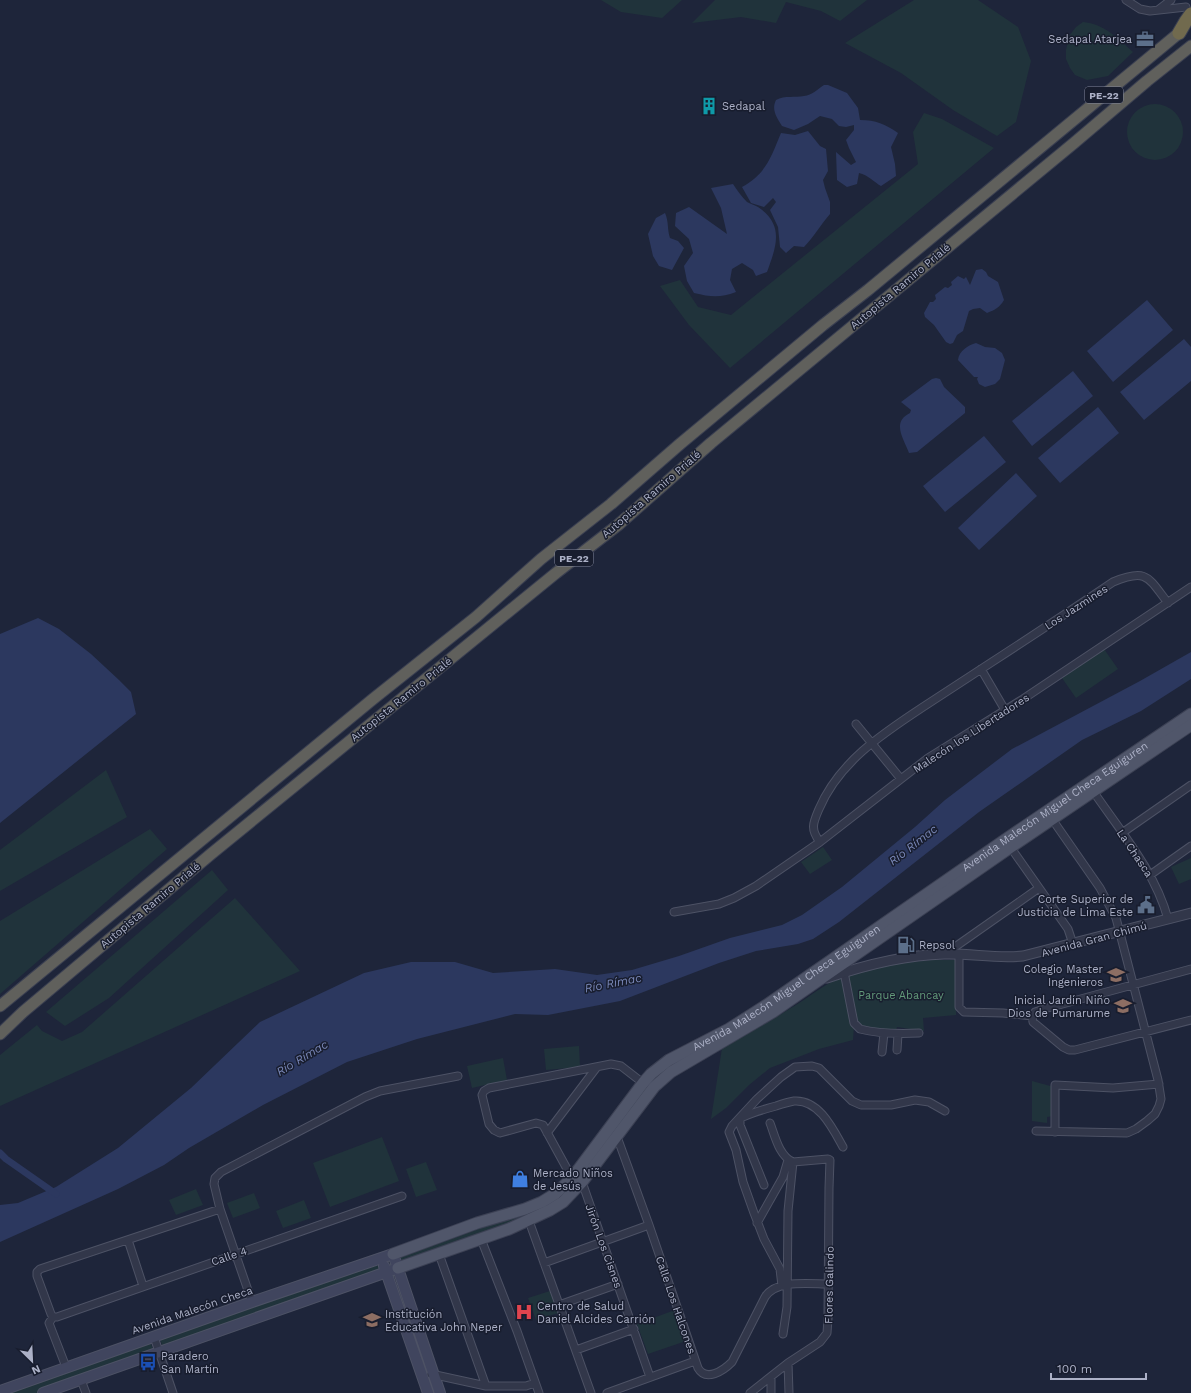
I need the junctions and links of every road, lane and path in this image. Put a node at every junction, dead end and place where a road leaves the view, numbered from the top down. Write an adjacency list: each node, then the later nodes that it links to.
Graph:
1 (1126, 0): 3 (street)
2 (1171, 0): 3 (street)
3 (1158, 11): 4 (street)
4 (1188, 11): 7 (highway)
5 (1191, 22): 7 (highway)
6 (1191, 27): 7 (highway)
7 (1179, 32): 39 (highway, Autopista Ramiro Prialé / PE-22)
8 (1191, 46): 45 (highway, Autopista Ramiro Prialé / PE-22)
9 (1191, 588): 10 (street, Malecón los Libertadores)
10 (1168, 603): 11 (street, Los Jazmines); 12 (street, Malecón los Libertadores)
11 (981, 669): 12 (street); 16 (street, Los Jazmines)
12 (1005, 710): 17 (street, Malecón los Libertadores)
13 (1191, 714): 23 (main road, Avenida Malecón Miguel Checa Eguiguren)
14 (856, 724): 16 (street)
15 (1191, 725): 19 (main road, Avenida Malecón Miguel Checa Eguiguren)
16 (872, 743): 17 (street); 22 (street, Los Jazmines)
17 (901, 779): 22 (street, Malecón los Libertadores)
18 (1191, 785): 21 (street)
19 (1092, 791): 20 (main road, Avenida Malecón Miguel Checa Eguiguren); 21 (street, La Chasca)
20 (1052, 819): 23 (main road, Avenida Malecón Miguel Checa Eguiguren); 30 (street)
21 (1122, 833): 25 (street, La Chasca)
22 (820, 842): 27 (street, Malecón los Libertadores)
23 (1008, 843): 26 (street); 36 (main road, Avenida Malecón Miguel Checa Eguiguren); 38 (main road, Avenida Malecón Miguel Checa Eguiguren)
24 (1191, 846): 25 (street)
25 (1150, 875): 29 (street, La Chasca)
26 (1039, 888): 31 (street); 32 (street)
27 (674, 912)
28 (1191, 913): 29 (street, Avenida Gran Chimú)
29 (1168, 919): 30 (street, Avenida Gran Chimú)
30 (1120, 931): 31 (street, Avenida Gran Chimú); 37 (street)
31 (1073, 944): 33 (street, Avenida Gran Chimú)
32 (945, 954): 33 (street, Avenida Gran Chimú); 35 (street, Avenida Gran Chimú)
33 (959, 954): 40 (street)
34 (1191, 969): 37 (street)
35 (844, 972): 36 (street, Avenida Gran Chimú); 43 (street)
36 (817, 981): 38 (street, Avenida Gran Chimú); 60 (main road, Avenida Malecón Miguel Checa Eguiguren)
37 (1134, 984): 40 (street); 42 (street)
38 (785, 993): 51 (main road, Avenida Malecón Miguel Checa Eguiguren)
39 (0, 1006)
40 (1032, 1016): 42 (street)
41 (1191, 1020): 42 (street)
42 (1146, 1032): 52 (street)
43 (884, 1033): 46 (street); 48 (street)
44 (919, 1033): 46 (street)
45 (0, 1034)
46 (898, 1034): 47 (street)
47 (897, 1050)
48 (882, 1052)
49 (597, 1067): 51 (street); 59 (street); 59 (street)
50 (458, 1076): 66 (street)
51 (643, 1083): 56 (main road, Avenida Malecón Miguel Checa Eguiguren)
52 (1159, 1084): 58 (street); 58 (street)
53 (945, 1111): 54 (street)
54 (740, 1118): 61 (street); 64 (street); 68 (street)
55 (770, 1123): 62 (street)
56 (611, 1124): 60 (street, Calle Los Halcones); 63 (main road, Avenida Malecón Miguel Checa Eguiguren)
57 (1036, 1131): 58 (street)
58 (1055, 1132)
59 (547, 1133): 63 (street, Jirón Los Cisnes)
60 (617, 1135): 63 (main road, Avenida Malecón Miguel Checa Eguiguren); 69 (street, Calle Los Halcones)
61 (843, 1147)
62 (791, 1161): 68 (street); 81 (street, Flores Galindo); 82 (street)
63 (577, 1180): 67 (main road, Avenida Malecón Miguel Checa Eguiguren); 72 (street, Jirón Los Cisnes); 74 (main road, Avenida Malecón Miguel Checa Eguiguren)
64 (764, 1185)
65 (402, 1196): 73 (street, Calle 4)
66 (220, 1210): 71 (street); 73 (street)
67 (529, 1221): 70 (main road, Avenida Malecón Miguel Checa Eguiguren); 77 (street)
68 (757, 1223): 82 (street)
69 (649, 1225): 72 (street); 94 (street, Calle Los Halcones)
70 (482, 1239): 75 (main road, Avenida Malecón Miguel Checa Eguiguren); 102 (street)
71 (128, 1240): 83 (street); 86 (street)
72 (603, 1242): 77 (street); 80 (street, Jirón Los Cisnes)
73 (236, 1254): 83 (street, Calle 4); 84 (street)
74 (393, 1254): 76 (main road, Avenida Malecón Checa); 78 (main road)
75 (439, 1254): 78 (main road, Avenida Malecón Miguel Checa Eguiguren); 103 (street)
76 (381, 1258): 79 (main road); 84 (main road, Avenida Malecón Checa)
77 (544, 1263): 85 (street)
78 (398, 1268): 79 (main road); 88 (main road)
79 (387, 1272): 90 (main road); 93 (main road)
80 (618, 1284): 85 (street); 87 (street, Jirón Los Cisnes)
81 (829, 1284): 82 (street); 95 (street, Flores Galindo)
82 (785, 1285): 89 (street); 94 (street, Calle Los Halcones)
83 (143, 1286): 86 (street, Calle 4)
84 (252, 1302): 91 (main road, Avenida Malecón Checa)
85 (559, 1305): 92 (street)
86 (55, 1317): 96 (street)
87 (634, 1329): 92 (street); 100 (street, Jirón Los Cisnes)
88 (419, 1333): 90 (main road); 98 (main road)
89 (783, 1334)
90 (408, 1336): 97 (main road)
91 (154, 1337): 93 (street); 96 (main road, Avenida Malecón Checa)
92 (576, 1350): 111 (street)
93 (159, 1352): 101 (main road); 107 (street)
94 (695, 1361): 100 (street)
95 (788, 1363): 99 (street, Flores Galindo); 115 (street)
96 (66, 1367): 104 (main road, Avenida Malecón Checa)
97 (422, 1374): 98 (street); 108 (main road)
98 (433, 1374): 103 (street); 109 (main road)
99 (771, 1376): 113 (street, Flores Galindo); 114 (street)
100 (650, 1377): 112 (street)
101 (81, 1380): 105 (main road); 106 (street)
102 (535, 1383): 103 (street); 110 (street)
103 (486, 1386)
104 (0, 1391)
105 (44, 1393)
106 (86, 1393)
107 (173, 1393)
108 (428, 1393)
109 (440, 1393)
110 (539, 1393)
111 (591, 1393)
112 (606, 1393)
113 (750, 1393)
114 (771, 1393)
115 (789, 1393)

